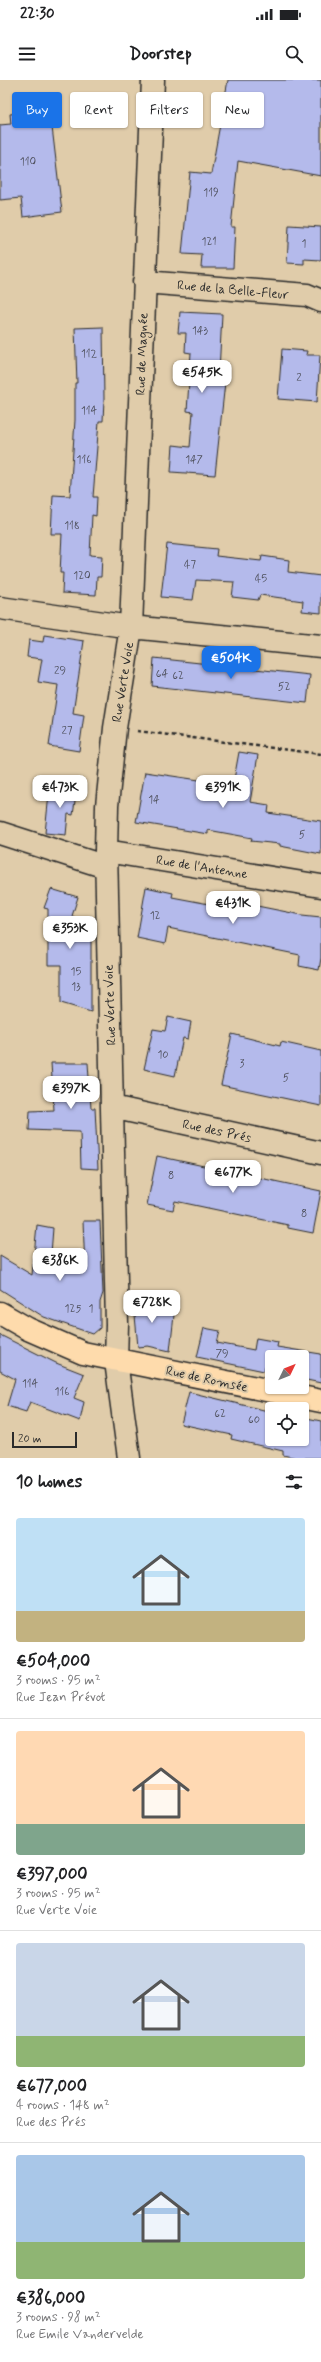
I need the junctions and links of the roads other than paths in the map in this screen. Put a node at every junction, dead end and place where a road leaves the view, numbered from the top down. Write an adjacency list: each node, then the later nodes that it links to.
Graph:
1 (154, 80): 2 (street, Rue de Magnée)
2 (144, 282): 3 (street, Rue de la Belle-Fleur); 5 (street, Rue de Magnée)
3 (321, 301)
4 (0, 608): 5 (street)
5 (131, 627): 6 (street); 8 (street, Rue Verte Voie)
6 (321, 646)
7 (0, 833): 8 (street, Rue de l'Antenne)
8 (106, 859): 9 (street, Rue de l'Antenne); 10 (street, Rue Verte Voie)
9 (321, 886)
10 (112, 1107): 11 (street, Rue des Prés); 13 (street, Rue Verte Voie)
11 (321, 1153)
12 (0, 1314): 13 (main road, Rue de Romsée)
13 (116, 1361): 14 (main road, Rue de Romsée); 15 (street, Rue Verte Voie)
14 (321, 1401)
15 (129, 1458)

